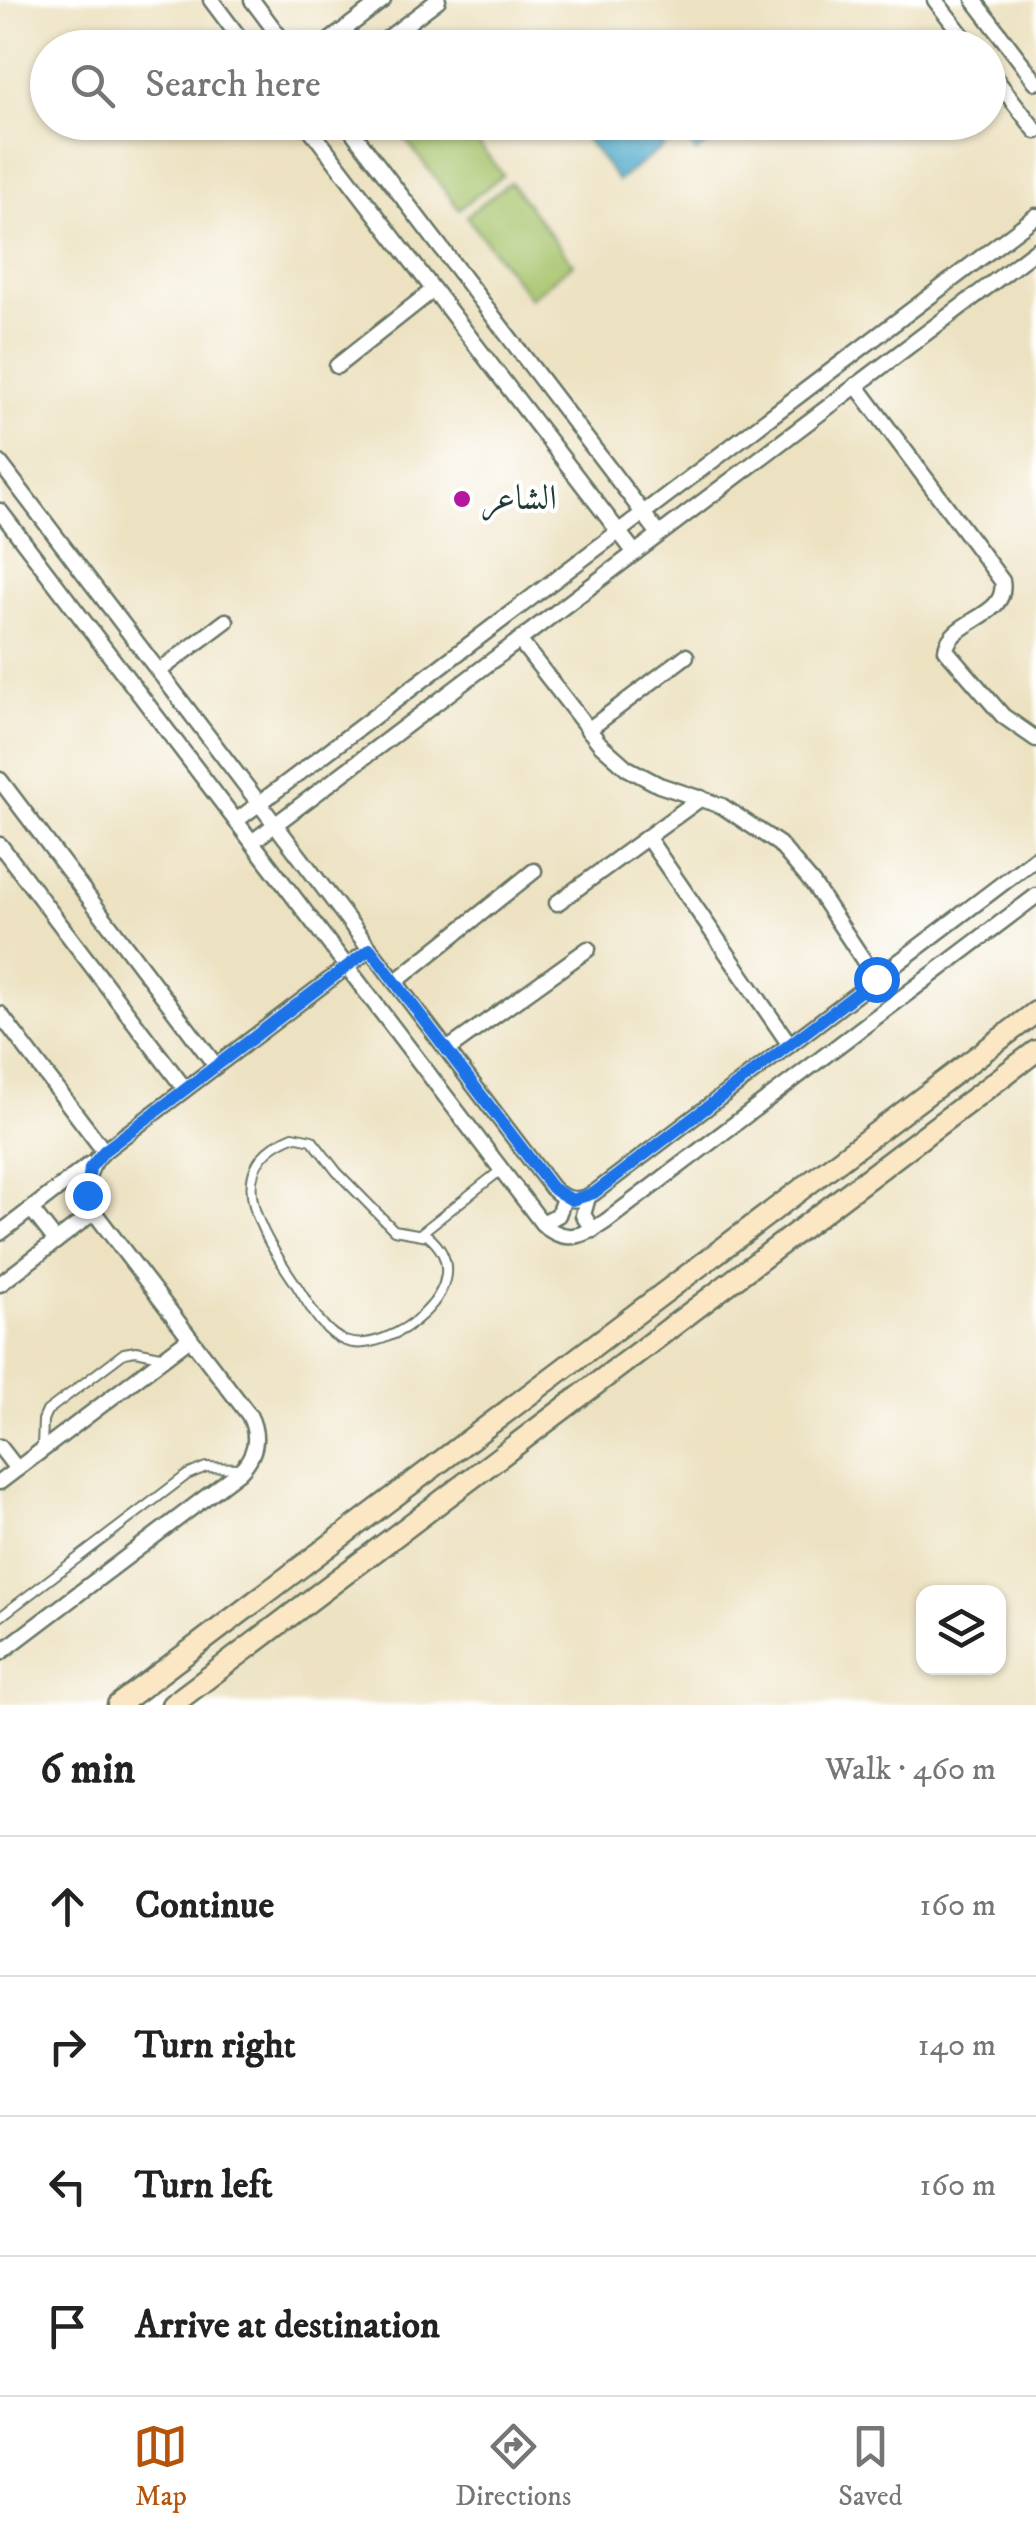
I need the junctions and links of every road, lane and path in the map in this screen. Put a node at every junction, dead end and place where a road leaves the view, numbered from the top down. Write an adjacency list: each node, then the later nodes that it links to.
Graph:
1 (211, 0): 7 (street)
2 (252, 0): 8 (street)
3 (383, 0): 9 (street)
4 (438, 0): 10 (street)
5 (935, 0): 11 (street)
6 (974, 0): 12 (street)
7 (234, 30)
8 (274, 30)
9 (344, 30)
10 (399, 30)
11 (958, 30)
12 (997, 30)
13 (1006, 42): 14 (street)
14 (1036, 82)
15 (1006, 93): 16 (street)
16 (1036, 131)
17 (319, 140): 21 (street)
18 (359, 140): 26 (street)
19 (1036, 216): 26 (street)
20 (1036, 250): 23 (street)
21 (433, 290): 22 (street); 27 (street)
22 (337, 366)
23 (856, 386): 28 (street); 35 (street)
24 (0, 463): 33 (street)
25 (0, 511): 39 (street)
26 (643, 514): 27 (street); 28 (street)
27 (619, 532): 29 (street); 38 (street)
28 (659, 534): 29 (street)
29 (634, 552): 31 (street)
30 (226, 621): 33 (street)
31 (519, 640): 34 (street); 40 (street)
32 (686, 656): 34 (street)
33 (158, 671): 38 (street)
34 (588, 730): 37 (street)
35 (1036, 738)
36 (0, 780): 58 (street)
37 (701, 798): 41 (street); 51 (street)
38 (260, 804): 39 (street); 40 (street)
39 (236, 822): 42 (street)
40 (275, 824): 42 (street); 48 (street)
41 (646, 838): 47 (street); 55 (street)
42 (252, 842): 50 (street)
43 (0, 844): 59 (street)
44 (1036, 858): 51 (street)
45 (534, 870): 52 (street)
46 (1036, 896): 67 (street)
47 (557, 903)
48 (370, 949): 50 (street); 52 (street)
49 (588, 949): 56 (street)
50 (346, 967): 58 (street); 61 (street)
51 (876, 979): 55 (street)
52 (395, 982): 56 (street)
53 (1036, 1012): 81 (street)
54 (2, 1020): 60 (street)
55 (790, 1045): 62 (street)
56 (447, 1050): 63 (street)
57 (1036, 1051): 82 (street)
58 (216, 1066): 59 (street)
59 (185, 1090): 60 (street)
60 (99, 1156): 64 (street); 65 (street)
61 (501, 1170): 66 (street); 69 (lane)
62 (588, 1197): 63 (street); 67 (street)
63 (564, 1198): 66 (street)
64 (32, 1209): 68 (street); 70 (street)
65 (94, 1212): 70 (street); 72 (street)
66 (542, 1223): 67 (street)
67 (593, 1230)
68 (0, 1233)
69 (421, 1233): 69 (lane)
70 (56, 1241): 71 (street)
71 (0, 1284)
72 (190, 1338): 73 (street); 76 (street)
73 (165, 1357): 75 (street); 75 (lane)
74 (0, 1447): 77 (street)
75 (41, 1451): 77 (street)
76 (244, 1468): 79 (lane); 80 (street)
77 (17, 1469): 78 (street)
78 (0, 1482)
79 (0, 1616)
80 (0, 1654)
81 (118, 1705)
82 (172, 1705)

